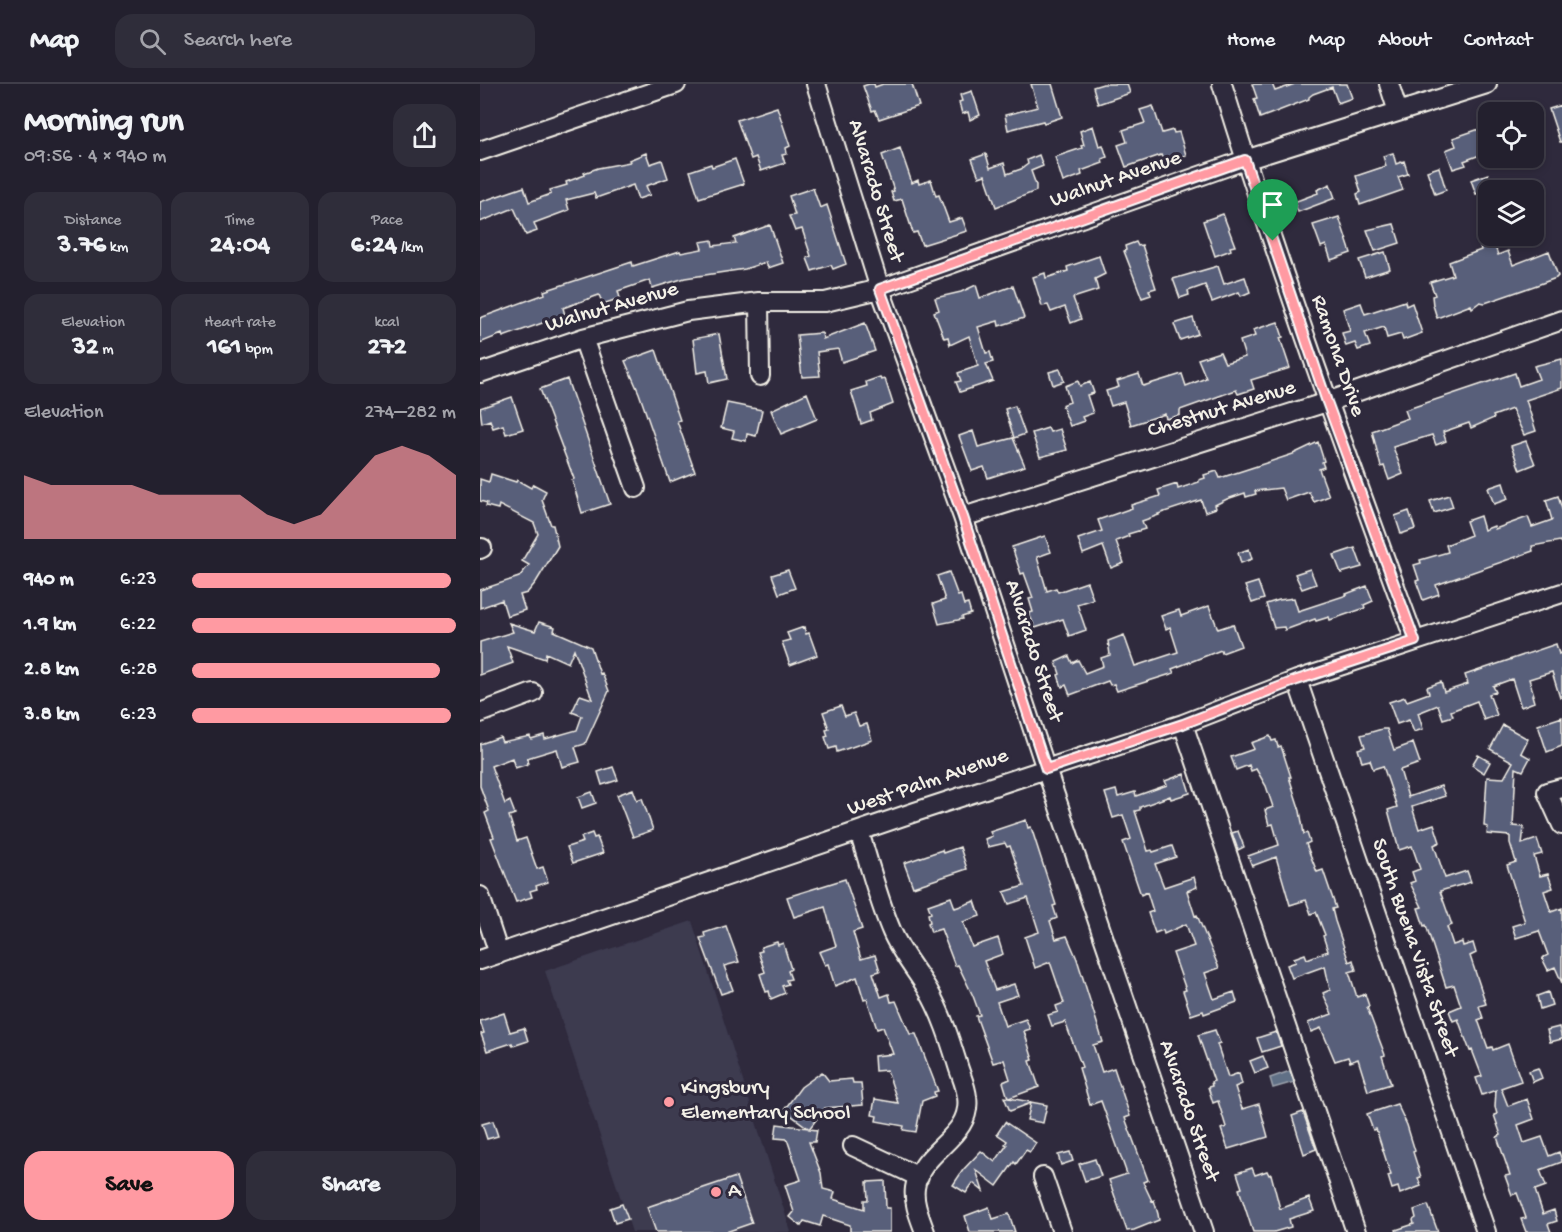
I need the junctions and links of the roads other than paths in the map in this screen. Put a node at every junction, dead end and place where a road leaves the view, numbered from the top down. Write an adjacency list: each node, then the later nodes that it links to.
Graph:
1 (676, 84): 7 (street)
2 (816, 84): 9 (street, Alvarado Street)
3 (1222, 84): 8 (street, Ramona Drive)
4 (1389, 84): 6 (street)
5 (1487, 84): 6 (street, Walnut Avenue)
6 (1398, 112): 8 (street, Walnut Avenue)
7 (480, 151)
8 (1245, 160): 9 (street, Walnut Avenue); 15 (street, Ramona Drive)
9 (880, 289): 10 (street, Walnut Avenue); 17 (street, Alvarado Street)
10 (759, 302): 12 (street, Walnut Avenue); 14 (street)
11 (1562, 320): 15 (street, Chestnut Avenue)
12 (583, 338): 13 (street, Walnut Avenue); 16 (street)
13 (480, 374)
14 (760, 376)
15 (1327, 402): 17 (street, Chestnut Avenue); 19 (street, Ramona Drive)
16 (636, 488)
17 (963, 517): 24 (street, Alvarado Street)
18 (1562, 593): 19 (street, West Palm Avenue)
19 (1415, 641): 20 (street, West Palm Avenue)
20 (1297, 680): 23 (street, West Palm Avenue); 38 (street, South Buena Vista Street)
21 (533, 693): 22 (street)
22 (480, 713)
23 (1183, 724): 24 (street, West Palm Avenue); 37 (street)
24 (1046, 769): 27 (street, West Palm Avenue); 36 (street, Alvarado Street)
25 (1562, 788): 26 (street)
26 (1562, 825)
27 (859, 832): 29 (street, West Palm Avenue); 32 (street)
28 (480, 896): 29 (street)
29 (499, 954): 30 (street, West Palm Avenue)
30 (480, 960)
31 (853, 1146): 32 (street)
32 (919, 1177): 34 (street)
33 (1043, 1177): 35 (street)
34 (925, 1232)
35 (1062, 1232)
36 (1204, 1232)
37 (1356, 1232)
38 (1486, 1232)

